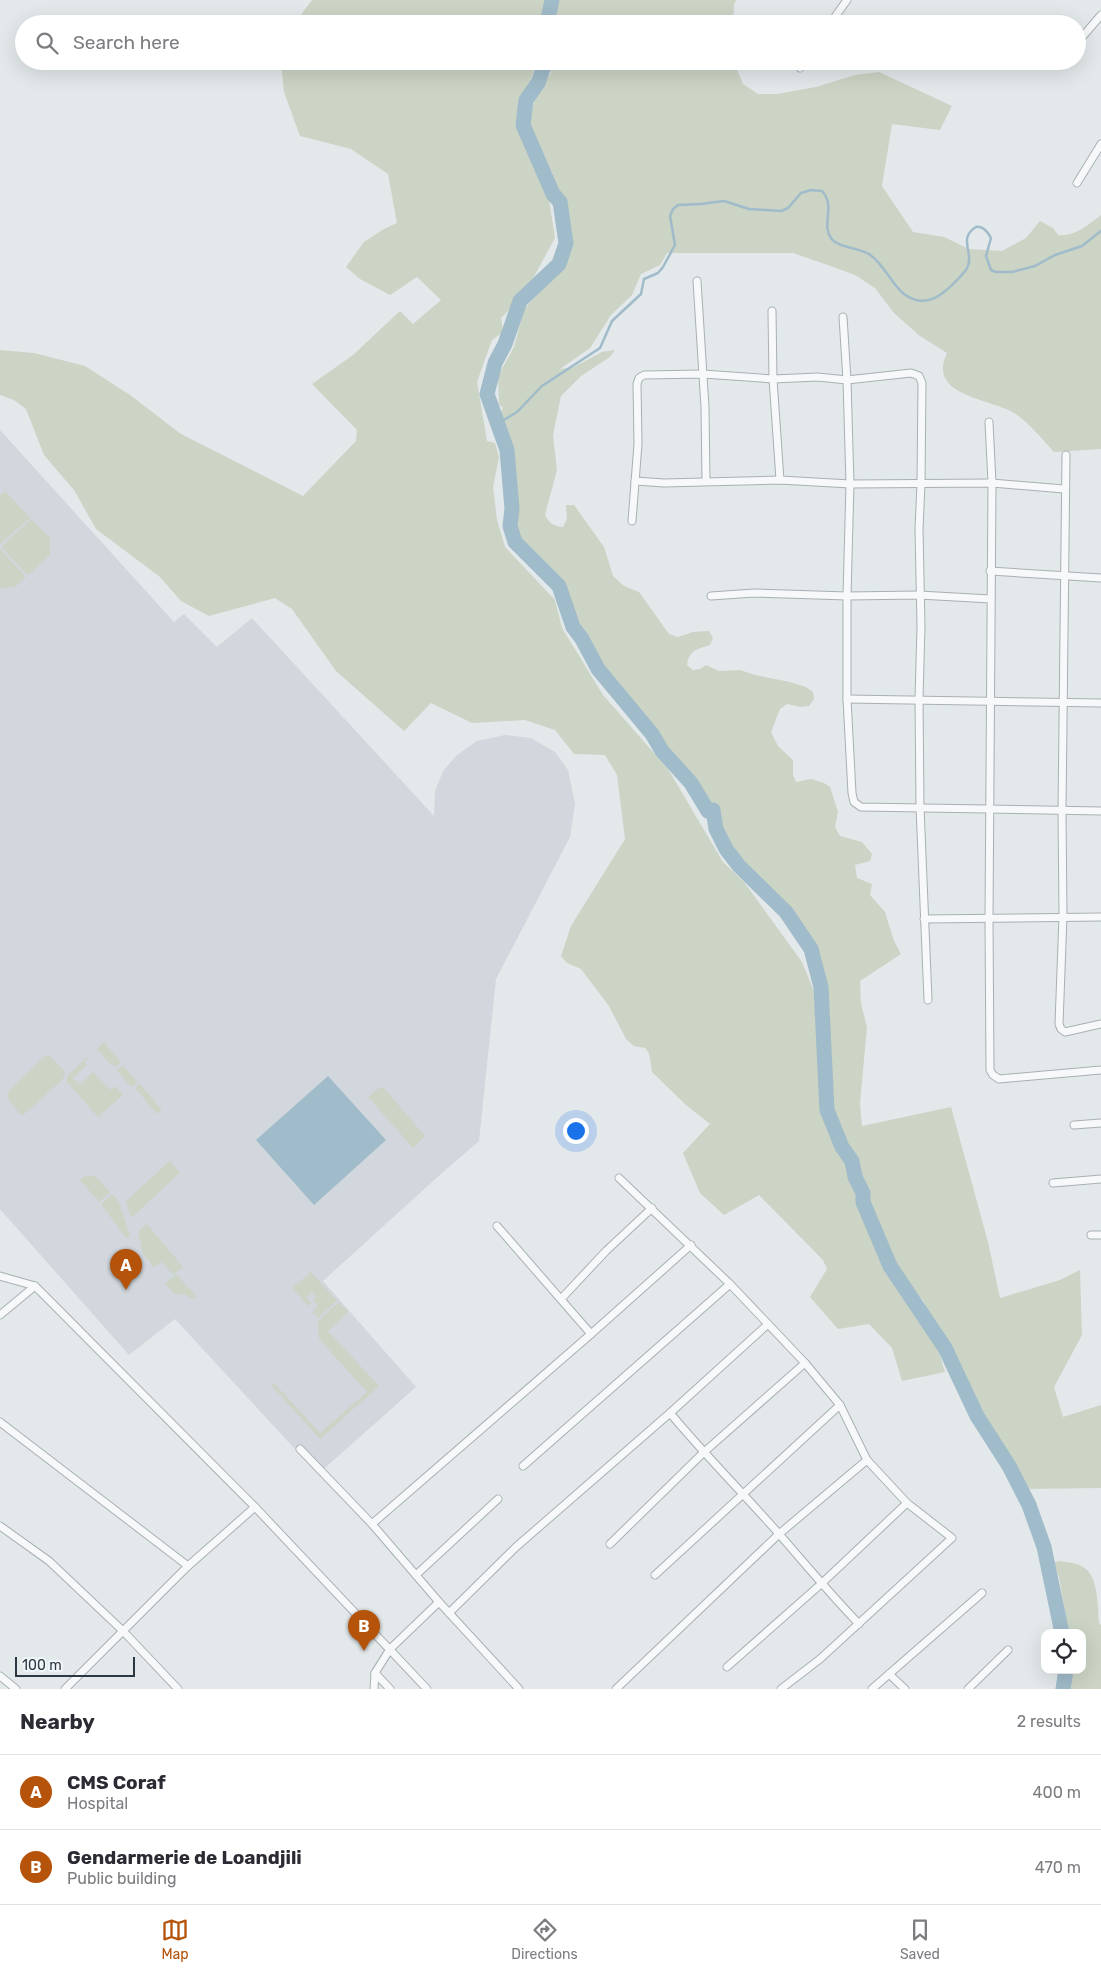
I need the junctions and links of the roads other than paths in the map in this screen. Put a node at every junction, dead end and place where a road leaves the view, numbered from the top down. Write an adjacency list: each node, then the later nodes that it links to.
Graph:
1 (846, 0): 2 (street)
2 (836, 15)
3 (1101, 15): 4 (street)
4 (1086, 33)
5 (1101, 144): 6 (street)
6 (1077, 183)
7 (697, 281): 10 (street)
8 (772, 311): 11 (street)
9 (843, 317): 12 (street)
10 (702, 374): 11 (street); 16 (street); 17 (street)
11 (773, 379): 12 (street); 15 (street)
12 (847, 380): 18 (street); 19 (street)
13 (989, 422): 20 (street)
14 (1066, 455): 21 (street)
15 (780, 480): 17 (street); 18 (street)
16 (635, 481): 17 (street); 22 (street)
17 (706, 481)
18 (850, 484): 19 (street); 28 (street)
19 (922, 484): 20 (street); 26 (street)
20 (992, 484): 21 (street); 23 (street)
21 (1064, 489): 24 (street)
22 (632, 521)
23 (990, 571): 24 (street); 29 (street)
24 (1064, 575): 25 (street); 33 (street)
25 (1101, 578)
26 (920, 595): 28 (street); 29 (street); 30 (street)
27 (711, 596): 28 (street)
28 (847, 596): 31 (street)
29 (991, 599): 32 (street)
30 (919, 698): 31 (street); 32 (street); 35 (street)
31 (846, 699): 35 (street)
32 (991, 701): 33 (street); 36 (street)
33 (1064, 703): 34 (street); 37 (street)
34 (1101, 703)
35 (920, 807): 36 (street); 41 (street)
36 (990, 808): 37 (street); 42 (street)
37 (1062, 811): 38 (street); 39 (street)
38 (1101, 811)
39 (1063, 916): 40 (street); 42 (street); 44 (street)
40 (1101, 917)
41 (924, 919): 42 (street); 43 (street)
42 (988, 919): 45 (street)
43 (928, 1000)
44 (1101, 1024)
45 (1101, 1070)
46 (1101, 1123): 47 (street)
47 (1074, 1125)
48 (619, 1178): 51 (street)
49 (1101, 1179): 50 (street)
50 (1053, 1183)
51 (652, 1208): 55 (street); 59 (street)
52 (497, 1226): 59 (street)
53 (1091, 1235): 54 (street)
54 (1101, 1235)
55 (691, 1245): 57 (street); 62 (street)
56 (0, 1276): 58 (street)
57 (730, 1284): 61 (street); 70 (street)
58 (35, 1286): 60 (street); 74 (street)
59 (561, 1299): 62 (street)
60 (0, 1315)
61 (766, 1325): 63 (street); 65 (street)
62 (591, 1334): 75 (street)
63 (805, 1364): 64 (street); 68 (street)
64 (840, 1405): 69 (street); 71 (street)
65 (670, 1413): 68 (street); 85 (street)
66 (0, 1422): 79 (street)
67 (300, 1449): 75 (street)
68 (703, 1453): 71 (street); 78 (street)
69 (867, 1460): 73 (street); 77 (street)
70 (522, 1466)
71 (743, 1496): 77 (street); 81 (street)
72 (498, 1499): 80 (street)
73 (907, 1502): 82 (street); 86 (street)
74 (255, 1507): 79 (street); 88 (street)
75 (372, 1524): 80 (street)
76 (0, 1526): 87 (street)
77 (779, 1534): 82 (street); 101 (street)
78 (610, 1544)
79 (188, 1566): 87 (street)
80 (416, 1575): 84 (street)
81 (655, 1576)
82 (821, 1584): 86 (street); 90 (street)
83 (982, 1593): 92 (street)
84 (439, 1602): 85 (street); 88 (street)
85 (449, 1613): 100 (street)
86 (859, 1624): 102 (street)
87 (123, 1631): 95 (street); 96 (street)
88 (390, 1649): 91 (street); 99 (street)
89 (1008, 1650): 105 (street)
90 (727, 1667)
91 (375, 1673): 97 (street); 98 (street)
92 (889, 1674): 103 (street); 104 (street)
93 (0, 1676): 94 (street)
94 (16, 1689)
95 (65, 1689)
96 (178, 1689)
97 (374, 1689)
98 (390, 1689)
99 (427, 1689)
100 (519, 1689)
101 (616, 1689)
102 (782, 1689)
103 (872, 1689)
104 (905, 1689)
105 (968, 1689)

